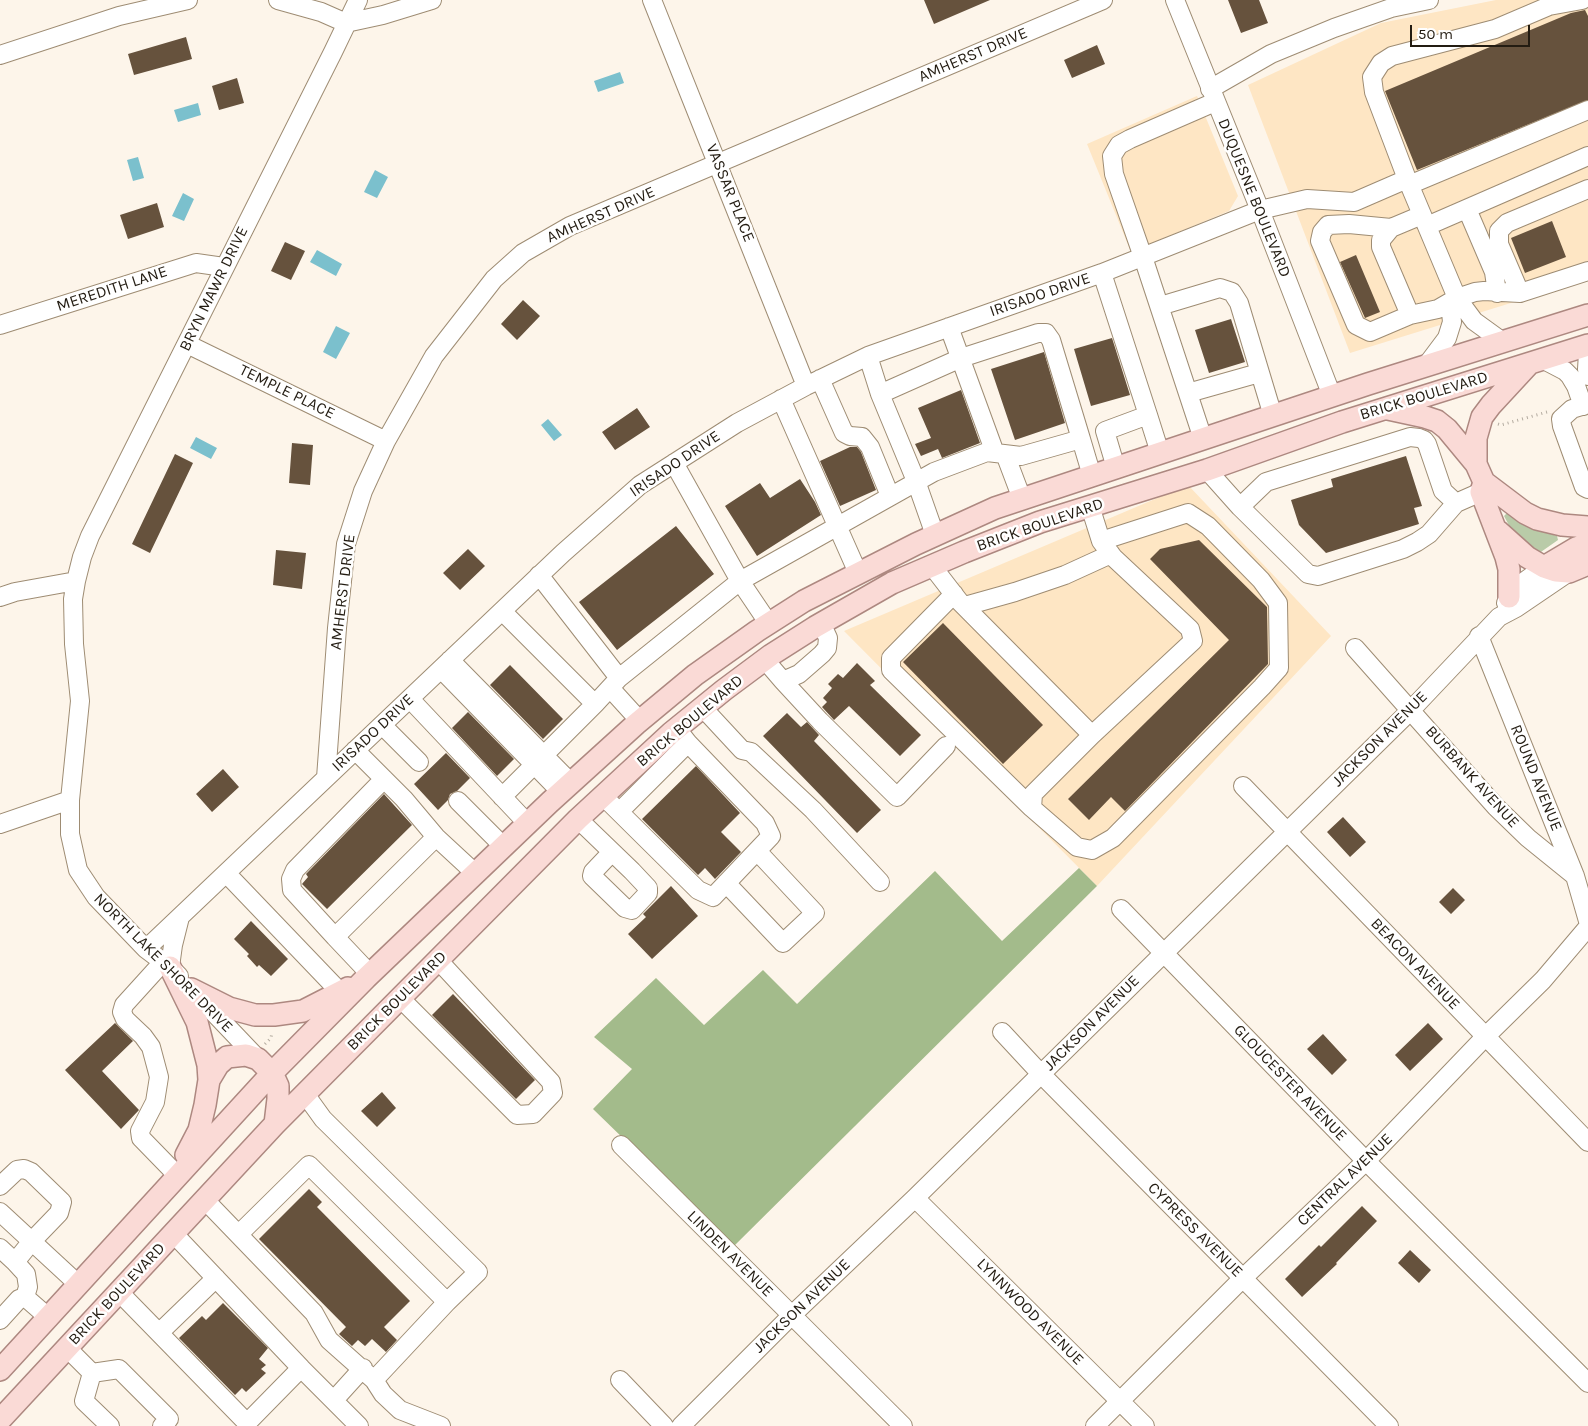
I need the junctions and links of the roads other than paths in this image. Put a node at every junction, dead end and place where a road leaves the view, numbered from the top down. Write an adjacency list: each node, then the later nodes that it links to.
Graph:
1 (188, 0): 12 (street)
2 (278, 0): 11 (street)
3 (358, 0): 11 (street, BRYN MAWR DRIVE)
4 (432, 0): 11 (street)
5 (652, 0): 16 (street, VASSAR PLACE)
6 (1103, 0): 16 (street, AMHERST DRIVE)
7 (1175, 0): 13 (street, DUQUESNE BOULEVARD)
8 (1430, 0): 13 (street)
9 (1582, 0): 10 (street)
10 (1549, 3): 17 (street)
11 (346, 23): 24 (street, BRYN MAWR DRIVE)
12 (0, 55)
13 (1213, 95): 20 (street, DUQUESNE BOULEVARD); 23 (street)
14 (1588, 110): 17 (street, IRISADO DRIVE)
15 (1588, 156): 19 (street)
16 (718, 164): 45 (street, VASSAR PLACE); 56 (street, AMHERST DRIVE)
17 (1408, 182): 20 (street, IRISADO DRIVE); 21 (street)
18 (1588, 189): 28 (street)
19 (1467, 209): 21 (street); 27 (street)
20 (1260, 210): 23 (street, IRISADO DRIVE); 48 (street, DUQUESNE BOULEVARD)
21 (1424, 221): 22 (street); 29 (street)
22 (1390, 228): 31 (street); 31 (street)
23 (1144, 257): 26 (street, IRISADO DRIVE); 30 (street)
24 (224, 267): 33 (street, MEREDITH LANE); 36 (street, BRYN MAWR DRIVE)
25 (1588, 271): 28 (street)
26 (1102, 273): 34 (street, IRISADO DRIVE); 52 (street)
27 (1497, 293): 28 (street); 29 (street)
28 (1520, 293)
29 (1457, 298): 31 (street); 35 (street); 42 (street)
30 (1160, 306): 43 (street); 46 (street)
31 (1410, 315)
32 (1588, 315): 35 (main road, BRICK BOULEVARD)
33 (0, 325)
34 (949, 327): 39 (street, IRISADO DRIVE); 40 (street)
35 (1504, 342): 42 (main road, BRICK BOULEVARD)
36 (187, 344): 56 (street, TEMPLE PLACE); 83 (street, BRYN MAWR DRIVE)
37 (1588, 345): 41 (main road, BRICK BOULEVARD)
38 (1588, 353): 44 (street)
39 (868, 356): 45 (street, IRISADO DRIVE); 47 (street)
40 (961, 358): 47 (street); 54 (street); 57 (street)
41 (1536, 361): 50 (street); 51 (main road, BRICK BOULEVARD); 63 (main road)
42 (1426, 366): 48 (main road, BRICK BOULEVARD)
43 (1259, 373): 46 (street); 53 (street)
44 (1588, 376)
45 (813, 383): 49 (street, IRISADO DRIVE); 66 (street, VASSAR PLACE)
46 (1188, 393): 55 (street)
47 (880, 394): 64 (street)
48 (1332, 396): 53 (main road, BRICK BOULEVARD)
49 (781, 399): 59 (street, IRISADO DRIVE); 71 (street)
50 (1585, 405): 65 (street)
51 (1386, 409): 61 (main road, BRICK BOULEVARD); 63 (main road)
52 (1148, 415): 58 (street); 60 (street)
53 (1272, 416): 55 (main road, BRICK BOULEVARD)
54 (1082, 439): 57 (street); 62 (street)
55 (1203, 439): 58 (main road, BRICK BOULEVARD)
56 (386, 440): 109 (street, AMHERST DRIVE)
57 (1000, 454): 64 (street); 67 (street)
58 (1160, 454): 60 (main road, BRICK BOULEVARD)
59 (674, 463): 81 (street, IRISADO DRIVE); 82 (street)
60 (1116, 468): 62 (main road, BRICK BOULEVARD)
61 (1207, 470): 69 (main road, BRICK BOULEVARD); 70 (street)
62 (1092, 476): 67 (main road, BRICK BOULEVARD)
63 (1480, 479): 68 (street); 72 (main road); 73 (main road)
64 (916, 481): 66 (street); 74 (street)
65 (1588, 489)
66 (890, 496): 71 (street)
67 (1022, 500): 74 (main road, BRICK BOULEVARD)
68 (1456, 503): 70 (street); 70 (street)
69 (1090, 506): 76 (street); 77 (main road, BRICK BOULEVARD)
70 (1240, 507)
71 (838, 526): 80 (street); 82 (street)
72 (1588, 527)
73 (1496, 529): 78 (main road); 85 (main road)
74 (935, 535): 80 (main road, BRICK BOULEVARD)
75 (1588, 544): 78 (main road, JACKSON AVENUE)
76 (1106, 547): 86 (street); 103 (street); 117 (street)
77 (932, 566): 86 (street); 89 (main road, BRICK BOULEVARD)
78 (1544, 566): 79 (main road); 85 (street, JACKSON AVENUE)
79 (1582, 567): 88 (street, JACKSON AVENUE)
80 (858, 573): 90 (main road, BRICK BOULEVARD)
81 (539, 576): 87 (street, IRISADO DRIVE); 96 (street)
82 (740, 580): 90 (street); 96 (street)
83 (76, 581): 84 (street); 115 (street, NORTH LAKE SHORE DRIVE)
84 (0, 596)
85 (1509, 598): 88 (street, JACKSON AVENUE)
86 (959, 600): 103 (street); 117 (street)
87 (502, 611): 94 (street, IRISADO DRIVE); 98 (street)
88 (1499, 617): 91 (street, JACKSON AVENUE)
89 (821, 623): 93 (main road, BRICK BOULEVARD); 95 (street)
90 (769, 624): 101 (main road, BRICK BOULEVARD)
91 (1479, 636): 100 (street, JACKSON AVENUE); 129 (street, ROUND AVENUE)
92 (1355, 648): 100 (street, BURBANK AVENUE)
93 (765, 660): 95 (street); 99 (main road, BRICK BOULEVARD)
94 (446, 664): 97 (street, IRISADO DRIVE); 107 (street)
95 (783, 681): 105 (street)
96 (615, 683): 98 (street); 101 (street)
97 (410, 698): 102 (street, IRISADO DRIVE); 114 (street)
98 (595, 704): 107 (street)
99 (703, 708): 104 (main road, BRICK BOULEVARD); 130 (street)
100 (1411, 710): 122 (street, JACKSON AVENUE); 129 (street, BURBANK AVENUE)
101 (640, 721): 112 (main road, BRICK BOULEVARD)
102 (382, 725): 106 (street, IRISADO DRIVE); 108 (street)
103 (1092, 735): 117 (street)
104 (682, 736): 113 (main road, BRICK BOULEVARD); 118 (street); 125 (street)
105 (946, 746)
106 (355, 750): 109 (street, IRISADO DRIVE); 110 (street)
107 (539, 760): 112 (street); 114 (street)
108 (419, 762)
109 (326, 778): 127 (street, IRISADO DRIVE)
110 (384, 779): 123 (street); 136 (street)
111 (1243, 786): 122 (street, BEACON AVENUE)
112 (566, 788): 121 (main road, BRICK BOULEVARD)
113 (603, 796): 118 (street); 119 (main road, BRICK BOULEVARD)
114 (502, 797): 121 (street)
115 (70, 800): 120 (street); 137 (street, NORTH LAKE SHORE DRIVE)
116 (458, 801): 124 (street)
117 (1032, 808)
118 (620, 811): 131 (street)
119 (578, 819): 126 (street); 139 (main road, BRICK BOULEVARD)
120 (0, 824)
121 (528, 824): 124 (main road, BRICK BOULEVARD)
122 (1287, 832): 138 (street, JACKSON AVENUE); 146 (street, BEACON AVENUE)
123 (436, 837): 128 (street); 136 (street)
124 (504, 847): 128 (main road, BRICK BOULEVARD)
125 (757, 851): 131 (street); 131 (street)
126 (612, 852)
127 (226, 873): 133 (street, IRISADO DRIVE); 143 (street)
128 (476, 874): 141 (main road, BRICK BOULEVARD)
129 (1575, 876): 134 (street, ROUND AVENUE)
130 (880, 882)
131 (726, 883)
132 (1121, 909): 138 (street, GLOUCESTER AVENUE)
133 (180, 916): 137 (street, IRISADO DRIVE); 140 (street)
134 (1588, 921)
135 (1588, 927): 146 (street, CENTRAL AVENUE)
136 (335, 938): 141 (street)
137 (146, 949): 140 (street, NORTH LAKE SHORE DRIVE)
138 (1163, 953): 148 (street, JACKSON AVENUE); 154 (street, GLOUCESTER AVENUE)
139 (438, 960): 144 (main road, BRICK BOULEVARD); 144 (street)
140 (166, 965): 142 (street, NORTH LAKE SHORE DRIVE); 149 (main road); 155 (street)
141 (368, 976): 143 (main road); 147 (main road, BRICK BOULEVARD)
142 (191, 989): 143 (main road); 147 (street, NORTH LAKE SHORE DRIVE)
143 (340, 992)
144 (400, 998): 150 (main road, BRICK BOULEVARD)
145 (1002, 1032): 148 (street, CYPRESS AVENUE)
146 (1485, 1037): 152 (street, BEACON AVENUE); 154 (street, CENTRAL AVENUE)
147 (265, 1066): 149 (main road); 151 (main road); 155 (main road, BRICK BOULEVARD)
148 (1040, 1074): 157 (street, JACKSON AVENUE); 166 (street, CYPRESS AVENUE)
149 (209, 1080): 155 (main road)
150 (305, 1094): 151 (main road, BRICK BOULEVARD); 170 (street)
151 (275, 1124): 158 (main road, BRICK BOULEVARD)
152 (1588, 1142)
153 (621, 1145): 171 (street, LINDEN AVENUE)
154 (1366, 1160): 166 (street, CENTRAL AVENUE); 181 (street, GLOUCESTER AVENUE)
155 (177, 1175): 167 (main road, BRICK BOULEVARD)
156 (3, 1176): 162 (street)
157 (915, 1198): 171 (street, JACKSON AVENUE); 183 (street, LYNNWOOD AVENUE)
158 (204, 1199): 160 (main road, BRICK BOULEVARD); 161 (street)
159 (0, 1212): 162 (street)
160 (173, 1233): 165 (street); 168 (main road, BRICK BOULEVARD)
161 (239, 1234): 170 (street); 179 (street)
162 (32, 1241): 164 (street); 167 (street)
163 (0, 1248): 164 (street)
164 (15, 1262): 169 (street)
165 (216, 1278): 174 (street); 176 (street)
166 (1243, 1278): 183 (street, CENTRAL AVENUE); 195 (street, CYPRESS AVENUE)
167 (79, 1285): 172 (main road, BRICK BOULEVARD)
168 (119, 1292): 174 (street); 175 (main road, BRICK BOULEVARD)
169 (25, 1297): 172 (street); 173 (street)
170 (447, 1302): 179 (street)
171 (792, 1315): 191 (street, JACKSON AVENUE); 192 (street, LINDEN AVENUE)
172 (48, 1318): 177 (main road, BRICK BOULEVARD)
173 (0, 1320)
174 (159, 1333): 185 (street)
175 (67, 1348): 178 (street); 184 (main road, BRICK BOULEVARD)
176 (301, 1368): 182 (street); 185 (street)
177 (0, 1370)
178 (92, 1372): 186 (street); 187 (street)
179 (368, 1374): 182 (street); 189 (street)
180 (620, 1380): 190 (street)
181 (1588, 1383)
182 (334, 1400): 188 (street)
183 (1120, 1401): 193 (street, CENTRAL AVENUE); 194 (street, LYNNWOOD AVENUE)
184 (0, 1420)
185 (248, 1425)
186 (110, 1426)
187 (162, 1426)
188 (359, 1426)
189 (440, 1426)
190 (664, 1426)
191 (681, 1426)
192 (903, 1426)
193 (1095, 1426)
194 (1145, 1426)
195 (1389, 1426)

